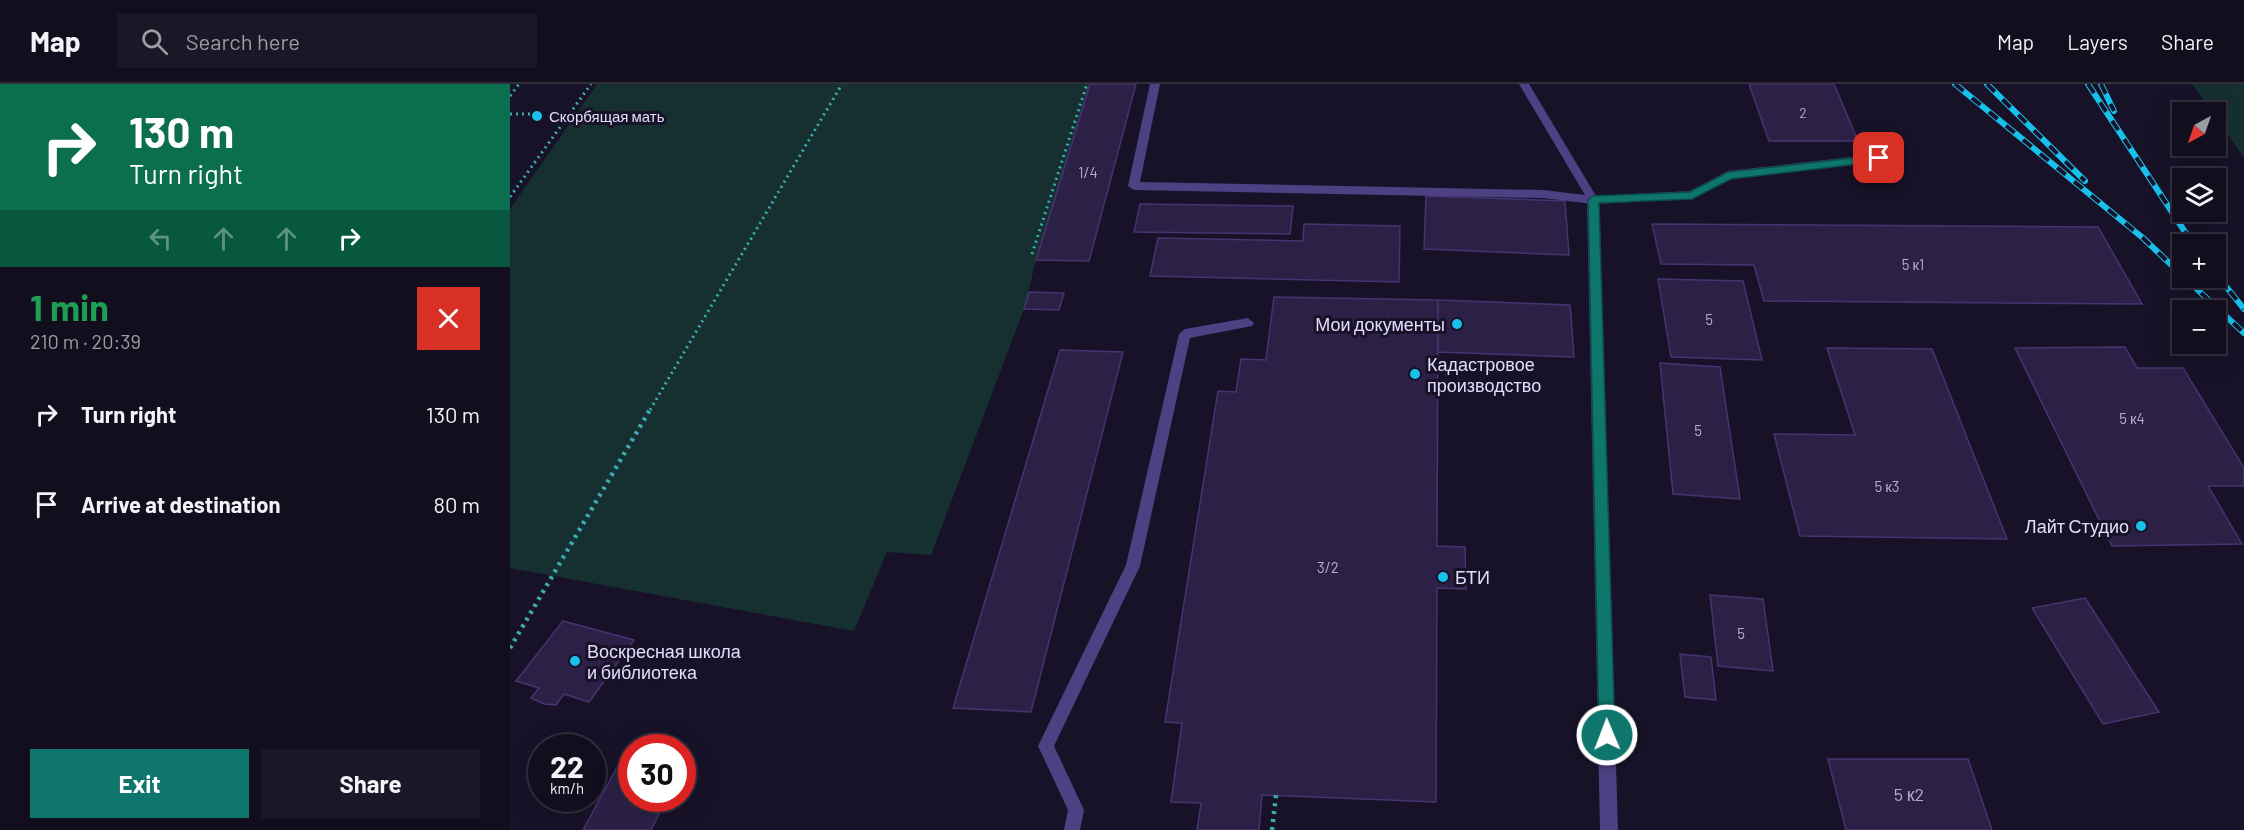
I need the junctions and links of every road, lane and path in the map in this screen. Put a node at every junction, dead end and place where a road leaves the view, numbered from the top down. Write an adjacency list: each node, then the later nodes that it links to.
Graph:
1 (519, 84): 7 (path)
2 (591, 84): 11 (path)
3 (842, 84): 15 (path)
4 (1087, 84): 13 (path)
5 (1155, 84): 12 (lane)
6 (1524, 84): 12 (lane)
7 (510, 96)
8 (510, 114): 9 (path)
9 (530, 114)
10 (1879, 158): 12 (lane)
11 (510, 197)
12 (1593, 200): 19 (street)
13 (1032, 254)
14 (1248, 323): 17 (lane)
15 (510, 648)
16 (1276, 795): 18 (path)
17 (1072, 830)
18 (1272, 830)
19 (1609, 830)

